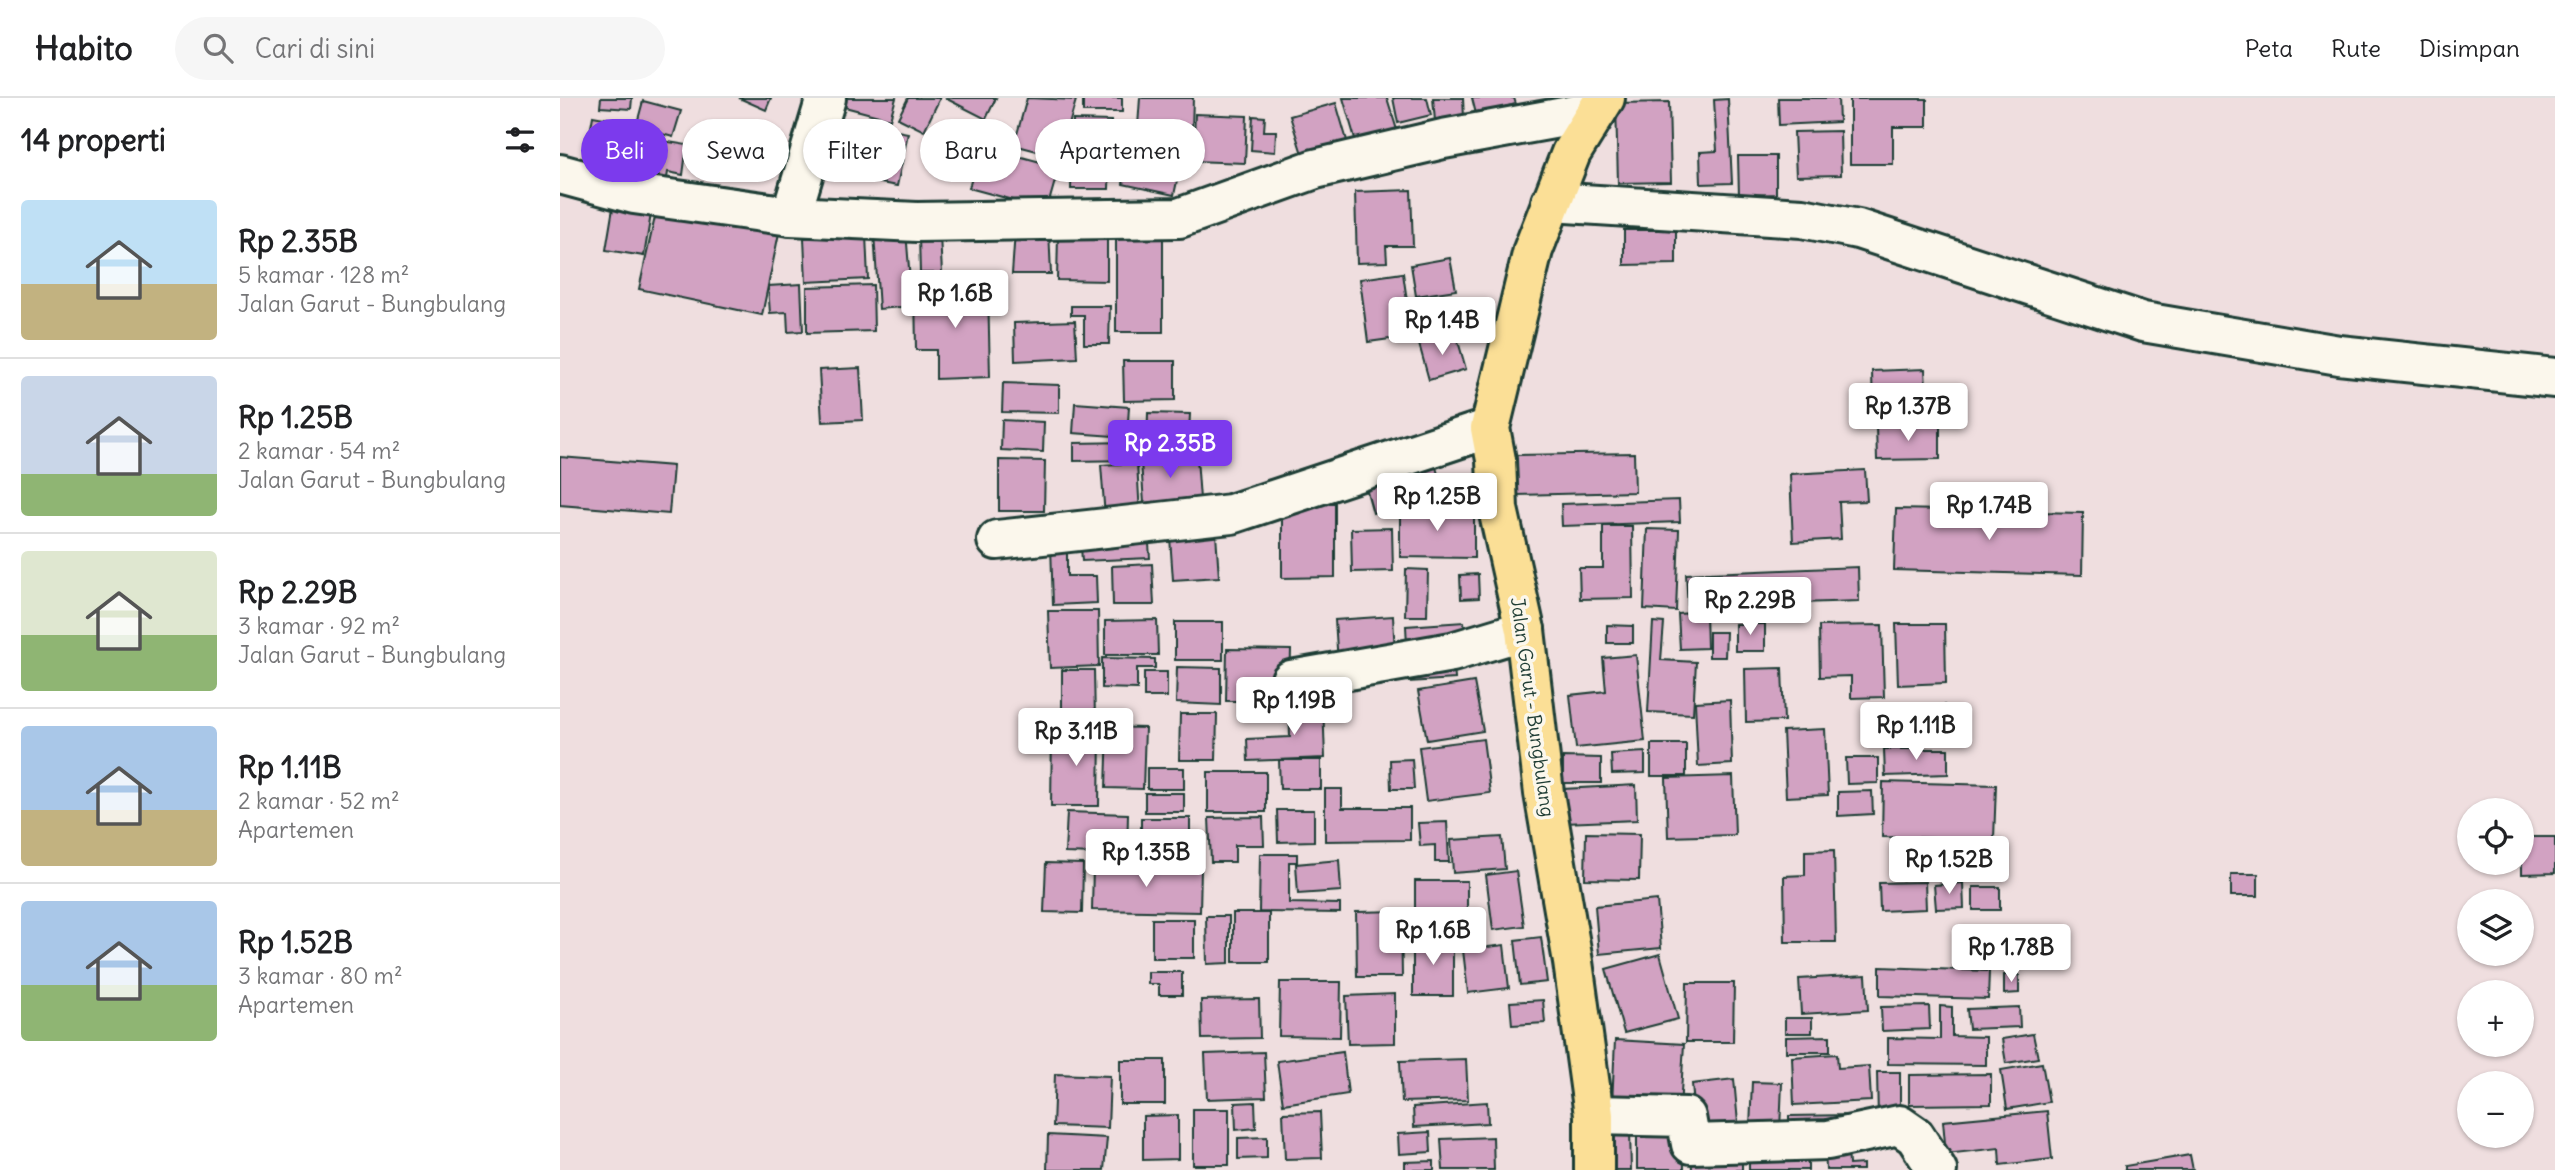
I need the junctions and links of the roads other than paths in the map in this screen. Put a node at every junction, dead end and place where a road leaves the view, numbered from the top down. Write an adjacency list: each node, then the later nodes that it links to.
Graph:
1 (826, 98): 5 (street)
2 (1601, 105): 4 (main road, Jalan Garut - Bungbulang); 5 (street)
3 (560, 174): 5 (street)
4 (1551, 202): 6 (street); 7 (main road, Jalan Garut - Bungbulang)
5 (791, 216)
6 (2555, 378)
7 (1490, 428): 8 (street); 9 (main road, Jalan Garut - Bungbulang)
8 (997, 540)
9 (1525, 630): 10 (street); 11 (main road, Jalan Garut - Bungbulang)
10 (1291, 680)
11 (1594, 1115): 12 (main road, Jalan Garut - Bungbulang); 13 (street)
12 (1594, 1170)
13 (1937, 1170)

